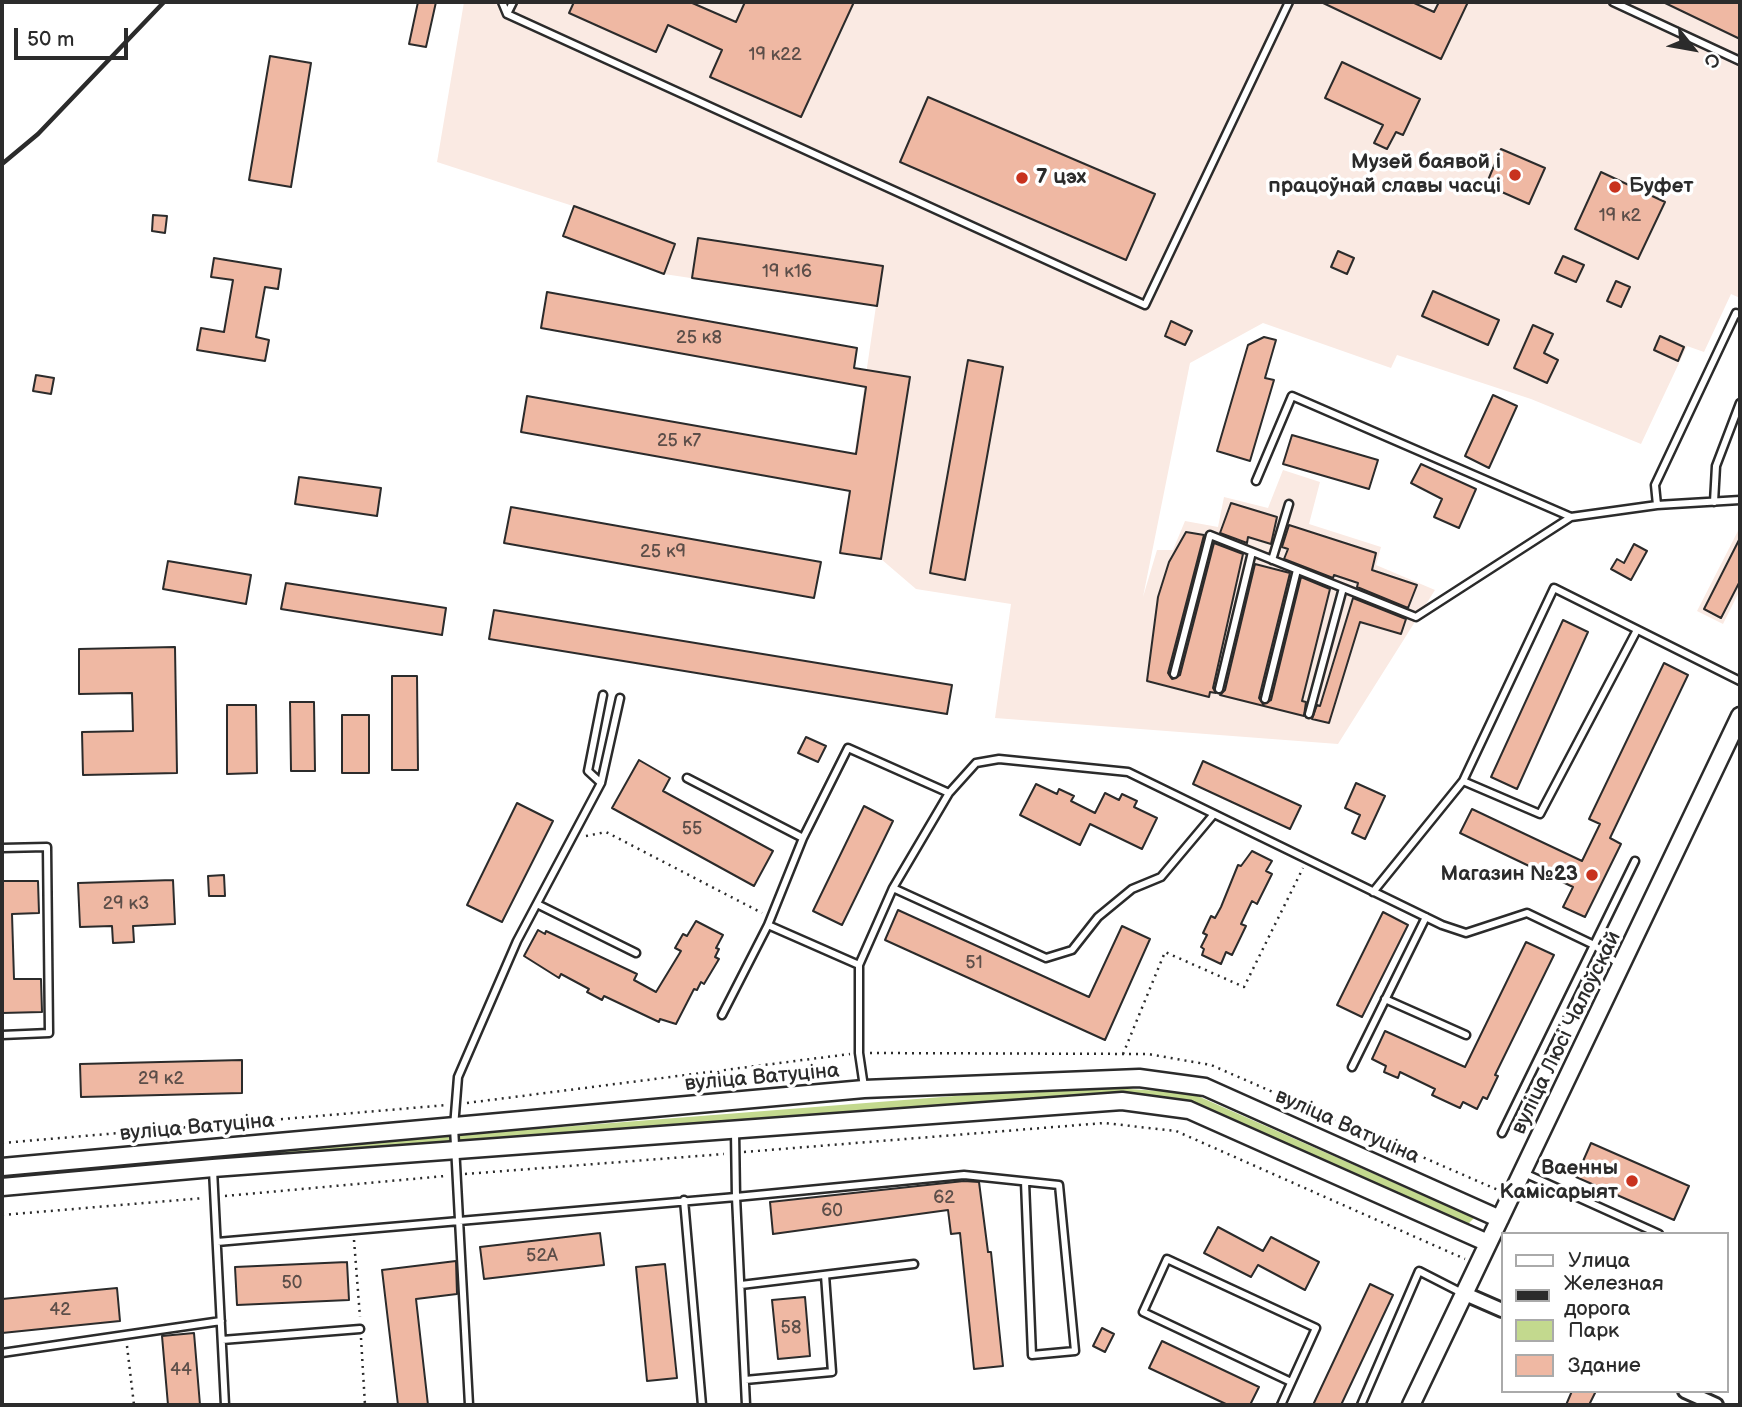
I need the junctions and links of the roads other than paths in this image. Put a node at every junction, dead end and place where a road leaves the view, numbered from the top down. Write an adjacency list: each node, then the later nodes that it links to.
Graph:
1 (502, 2): 5 (lane)
2 (513, 2): 5 (lane)
3 (1289, 2): 5 (lane)
4 (1614, 2): 6 (lane)
5 (507, 14)
6 (1740, 61)
7 (1740, 315): 13 (lane)
8 (1740, 403): 11 (lane)
9 (1256, 481): 14 (lane)
10 (1740, 500): 11 (lane)
11 (1714, 502): 13 (lane)
12 (1289, 504): 16 (lane)
13 (1657, 505): 14 (lane)
14 (1571, 517): 18 (lane)
15 (1252, 552): 16 (lane); 20 (lane); 22 (lane)
16 (1272, 560): 17 (lane)
17 (1297, 570): 18 (lane); 25 (lane)
18 (1343, 588): 26 (lane)
19 (1637, 630): 21 (lane); 29 (lane); 29 (lane)
20 (1174, 674)
21 (1740, 681)
22 (1219, 689)
23 (603, 695): 30 (lane)
24 (620, 698): 30 (lane)
25 (1265, 699)
26 (1309, 714)
27 (1740, 716): 44 (street, вуліца Люсі Чалоўскай)
28 (687, 778): 33 (lane)
29 (1463, 781): 37 (lane)
30 (601, 783): 38 (lane)
31 (949, 793): 32 (lane); 33 (lane); 36 (lane)
32 (1214, 814): 36 (lane); 37 (lane)
33 (803, 838): 40 (lane)
34 (2, 848): 47 (lane)
35 (1635, 862): 41 (lane)
36 (893, 888): 43 (lane)
37 (1373, 891): 39 (lane)
38 (537, 904): 42 (lane); 51 (lane)
39 (1426, 917): 41 (lane); 45 (lane)
40 (768, 925): 43 (lane); 46 (lane)
41 (1594, 945): 44 (lane); 53 (lane)
42 (636, 953)
43 (859, 965): 50 (lane)
44 (1623, 967): 57 (street, вуліца Люсі Чалоўскай)
45 (1385, 999): 48 (lane); 49 (lane)
46 (722, 1015)
47 (2, 1035)
48 (1466, 1035)
49 (1352, 1067)
50 (864, 1089): 51 (street, вуліца Ватуціна); 62 (street, вуліца Ватуціна)
51 (454, 1127): 54 (lane); 55 (street, вуліца Ватуціна)
52 (735, 1130): 54 (street, вуліца Ватуціна); 60 (lane); 66 (street, вуліца Ватуціна)
53 (1502, 1133)
54 (456, 1151): 56 (street, вуліца Ватуціна); 63 (lane)
55 (2, 1167)
56 (213, 1168): 59 (street, вуліца Ватуціна); 65 (lane)
57 (1522, 1173): 62 (street, вуліца Люсі Чалоўскай); 64 (lane)
58 (1025, 1182): 58 (lane); 60 (lane)
59 (2, 1187)
60 (736, 1197): 61 (lane); 69 (lane)
61 (684, 1200): 63 (lane); 81 (lane)
62 (1500, 1219): 66 (street, вуліца Люсі Чалоўскай)
63 (460, 1220): 65 (lane); 80 (lane)
64 (1655, 1232)
65 (217, 1242): 72 (lane)
66 (1488, 1243): 70 (street, вуліца Люсі Чалоўскай)
67 (914, 1264): 68 (lane)
68 (825, 1275): 69 (lane); 76 (lane)
69 (741, 1285): 76 (lane)
70 (1463, 1293): 71 (street); 84 (lane); 85 (street, вуліца Люсі Чалоўскай)
71 (1500, 1309)
72 (221, 1321): 74 (lane); 75 (lane)
73 (360, 1329): 74 (lane)
74 (222, 1340): 79 (lane)
75 (2, 1353)
76 (745, 1380): 82 (lane)
77 (1291, 1382): 77 (lane); 83 (lane)
78 (1691, 1397): 86 (street)
79 (225, 1405)
80 (469, 1405)
81 (702, 1405)
82 (746, 1405)
83 (1281, 1405)
84 (1361, 1405)
85 (1411, 1405)
86 (1716, 1405)

